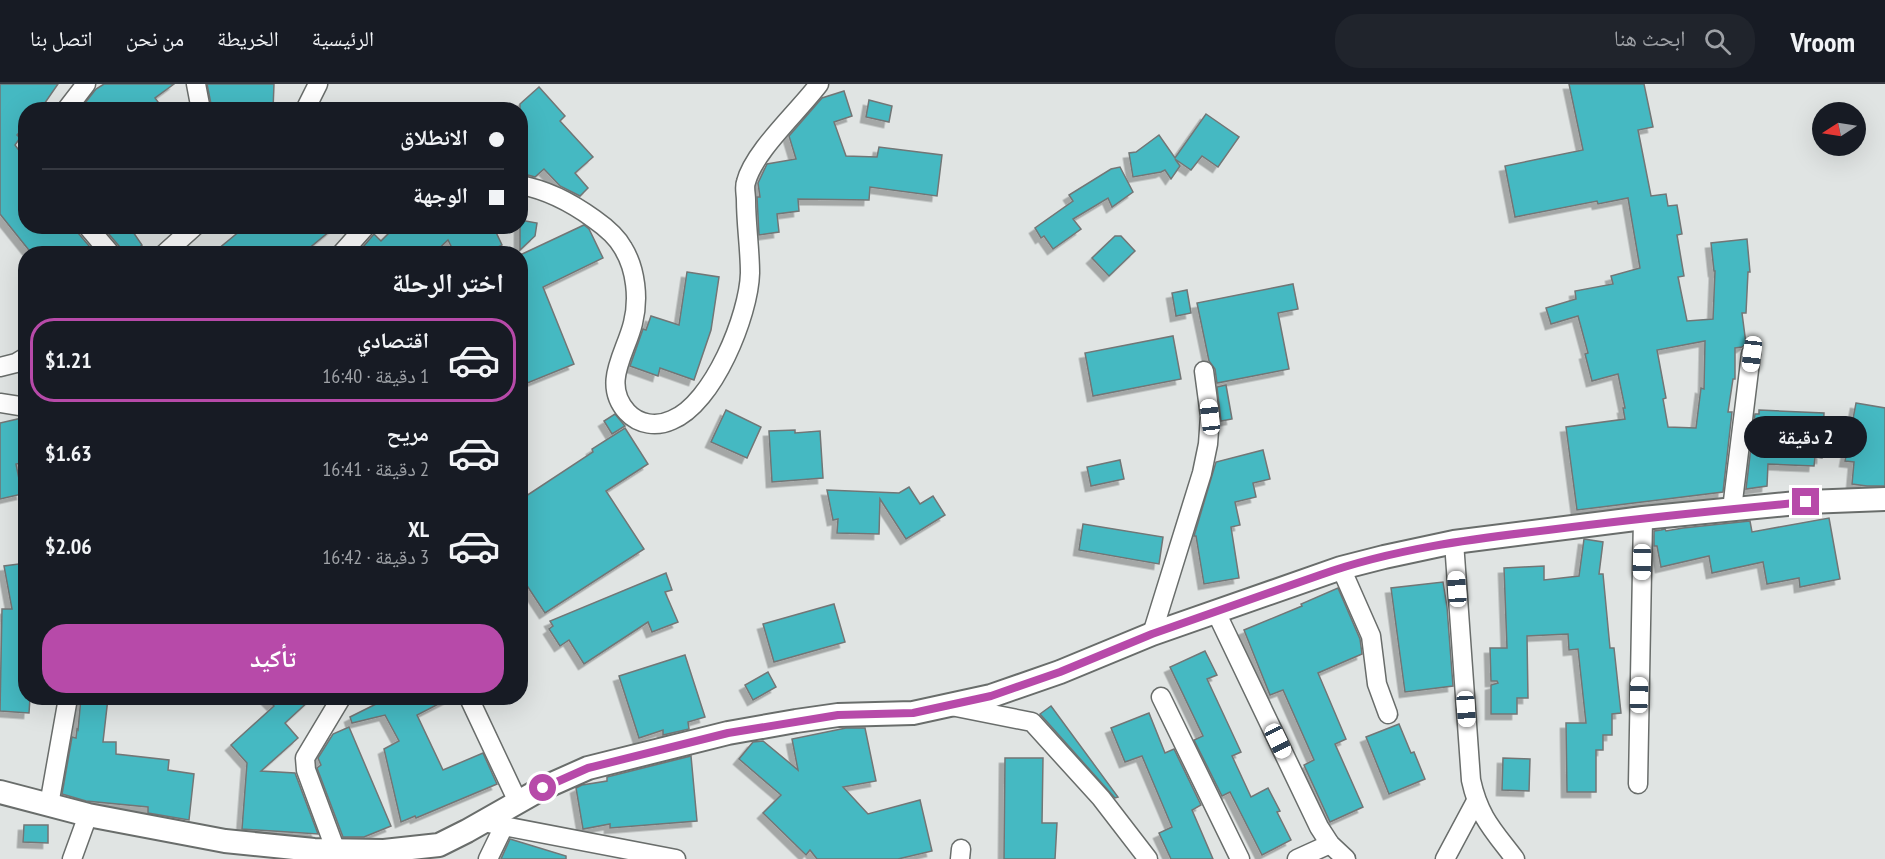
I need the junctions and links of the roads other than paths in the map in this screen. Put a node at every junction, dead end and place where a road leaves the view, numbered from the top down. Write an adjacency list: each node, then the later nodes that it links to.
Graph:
1 (86, 84): 5 (street)
2 (196, 84): 6 (street)
3 (318, 84): 7 (street)
4 (819, 84): 8 (street)
5 (72, 102)
6 (199, 102)
7 (309, 102)
8 (528, 186)
9 (94, 234): 12 (street)
10 (186, 234): 13 (street)
11 (359, 234): 14 (street)
12 (104, 246)
13 (173, 246)
14 (348, 246)
15 (1752, 354): 22 (street)
16 (18, 362): 17 (street)
17 (0, 367)
18 (1204, 371): 27 (street)
19 (0, 403): 20 (street)
20 (18, 406)
21 (1885, 498): 22 (street)
22 (1732, 509): 23 (street)
23 (1643, 518): 24 (street); 34 (street)
24 (1454, 542): 25 (street); 36 (street)
25 (1341, 568): 26 (street); 33 (street)
26 (1216, 612): 27 (street); 41 (street)
27 (1152, 634): 32 (street)
28 (1161, 697): 47 (street)
29 (67, 705): 38 (street)
30 (337, 705): 42 (street)
31 (472, 705): 37 (street)
32 (947, 705): 37 (street); 46 (street)
33 (1388, 714)
34 (1638, 784)
35 (0, 792): 38 (street)
36 (1476, 801): 50 (street); 51 (street)
37 (518, 802): 40 (street)
38 (49, 805): 39 (street)
39 (88, 815): 42 (street); 43 (street)
40 (494, 824): 42 (street); 44 (street); 45 (street)
41 (1330, 844): 48 (street); 49 (street)
42 (336, 851)
43 (72, 859)
44 (488, 859)
45 (676, 859)
46 (1148, 859)
47 (1240, 859)
48 (1298, 859)
49 (1346, 859)
50 (1445, 859)
51 (1515, 859)

